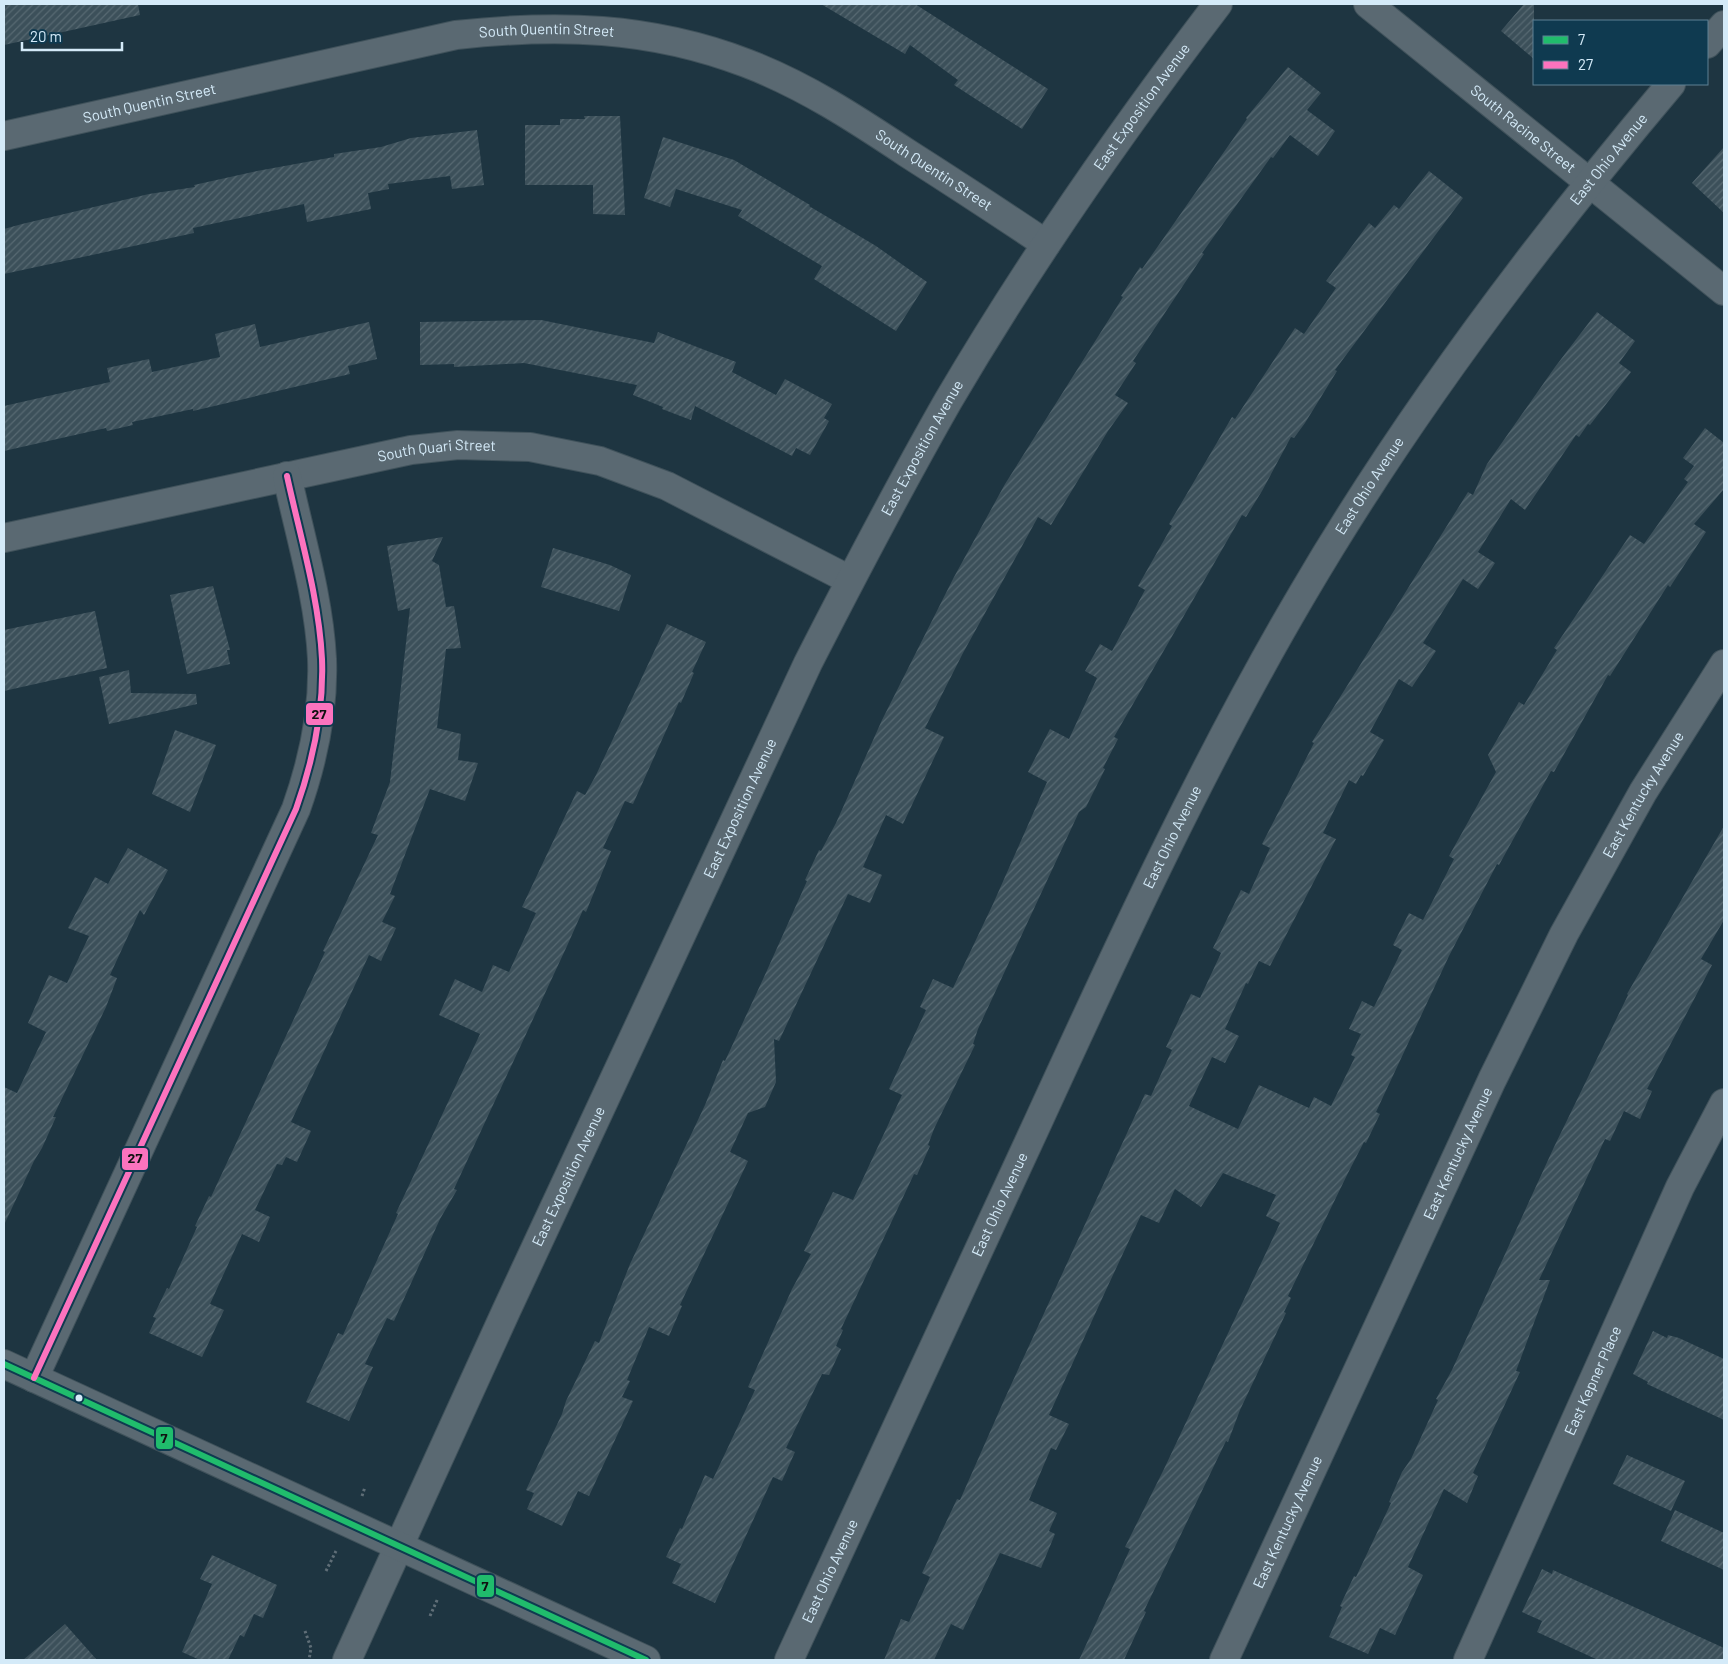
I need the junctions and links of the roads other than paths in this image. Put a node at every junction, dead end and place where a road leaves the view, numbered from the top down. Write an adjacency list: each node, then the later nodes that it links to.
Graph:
1 (1218, 4): 8 (street, East Exposition Avenue)
2 (1368, 4): 7 (street, South Racine Street)
3 (1724, 25): 4 (street)
4 (1708, 43)
5 (1670, 85): 7 (street, East Ohio Avenue)
6 (4, 136): 8 (street, South Quentin Street)
7 (1588, 182): 9 (street, South Racine Street); 20 (street, East Ohio Avenue)
8 (1046, 244): 12 (street, East Exposition Avenue)
9 (1724, 291)
10 (287, 476): 11 (street, South Quari Street); 12 (street, South Quari Street); 16 (street)
11 (4, 538)
12 (850, 580): 17 (street, East Exposition Avenue)
13 (1724, 664): 21 (street, East Kentucky Avenue)
14 (1724, 1103): 22 (street, East Kepner Place)
15 (4, 1364): 16 (street)
16 (34, 1378): 17 (street)
17 (399, 1546): 18 (street, East Exposition Avenue); 19 (street)
18 (347, 1660)
19 (646, 1660)
20 (789, 1660)
21 (1224, 1660)
22 (1468, 1660)

